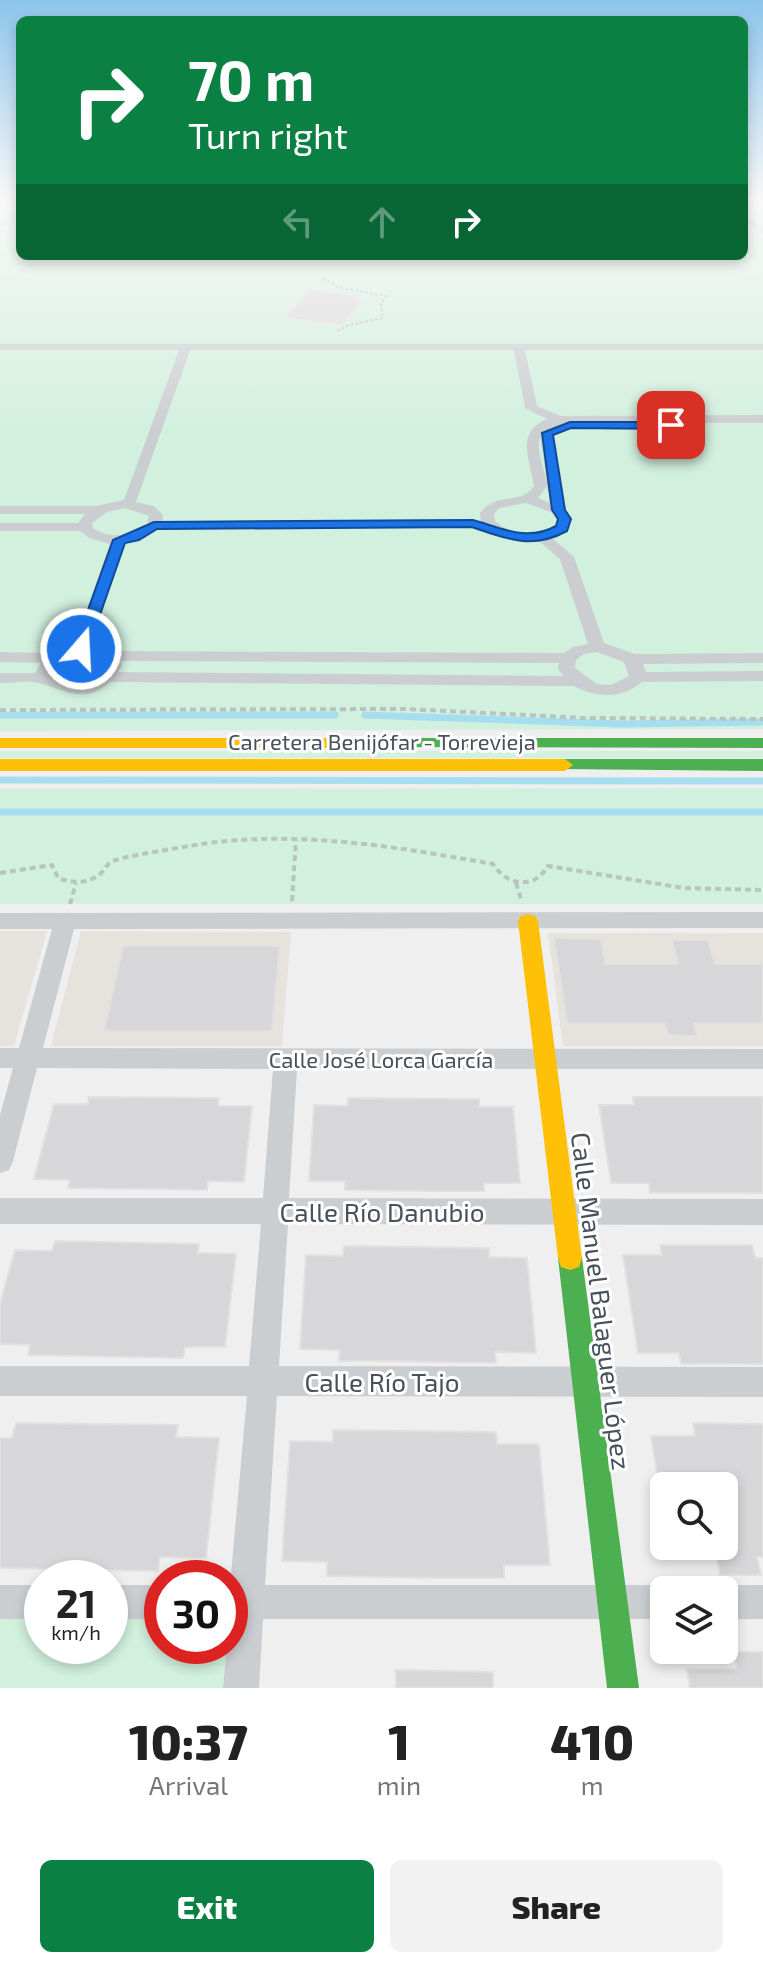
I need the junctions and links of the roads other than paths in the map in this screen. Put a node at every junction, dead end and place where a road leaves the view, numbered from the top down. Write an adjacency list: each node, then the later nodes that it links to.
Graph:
1 (186, 346): 2 (street); 3 (street); 9 (street)
2 (0, 347)
3 (519, 347): 4 (street); 6 (street)
4 (763, 347)
5 (763, 419): 6 (street)
6 (559, 420): 8 (street)
7 (763, 425): 13 (street)
8 (527, 499): 10 (street); 13 (street)
9 (129, 504): 12 (street); 14 (street)
10 (492, 508): 14 (street); 17 (street)
11 (0, 510): 12 (street)
12 (98, 510): 16 (street)
13 (558, 510): 18 (street)
14 (155, 520): 17 (street); 19 (street)
15 (0, 527): 16 (street)
16 (85, 527): 19 (street)
17 (495, 529): 18 (street)
18 (544, 538): 20 (street)
19 (119, 540): 21 (street)
20 (597, 647): 25 (street); 27 (street)
21 (81, 649): 22 (street); 24 (street)
22 (110, 656): 25 (street); 29 (street)
23 (0, 657): 24 (street)
24 (55, 658): 31 (street)
25 (568, 658): 32 (street)
26 (763, 658): 27 (street)
27 (636, 668): 28 (street); 32 (street)
28 (763, 676)
29 (108, 677): 31 (street); 32 (street)
30 (0, 678): 31 (street)
31 (42, 678)
32 (574, 681)
33 (0, 743): 34 (main road, Carretera Benijófar - Torrevieja)
34 (763, 743)
35 (0, 765): 36 (main road, Carretera Benijófar - Torrevieja)
36 (763, 765)
37 (763, 920): 40 (street)
38 (0, 921): 39 (street)
39 (65, 921): 40 (street); 42 (street)
40 (528, 921): 44 (main road, Calle Manuel Balaguer López)
41 (0, 1058): 42 (street, Calle José Lorca García)
42 (28, 1058): 43 (street, Calle José Lorca García); 46 (street)
43 (286, 1058): 44 (street, Calle José Lorca García); 48 (street)
44 (546, 1059): 45 (street, Calle José Lorca García); 49 (main road, Calle Manuel Balaguer López)
45 (763, 1059)
46 (0, 1161)
47 (0, 1211): 48 (street, Calle Río Danubio)
48 (275, 1211): 49 (street, Calle Río Danubio); 52 (street)
49 (564, 1211): 50 (street, Calle Río Danubio); 53 (main road, Calle Manuel Balaguer López)
50 (763, 1212)
51 (0, 1381): 52 (street, Calle Río Tajo)
52 (263, 1381): 53 (street, Calle Río Tajo); 55 (street)
53 (585, 1381): 54 (street, Calle Río Tajo); 59 (main road, Calle Manuel Balaguer López)
54 (763, 1382)
55 (243, 1560)
56 (0, 1602): 57 (street)
57 (24, 1602)
58 (248, 1602): 59 (street)
59 (612, 1602): 60 (street); 65 (main road, Calle Manuel Balaguer López)
60 (650, 1602)
61 (738, 1602): 62 (street)
62 (763, 1602)
63 (240, 1664): 64 (street)
64 (241, 1688)
65 (623, 1688)

